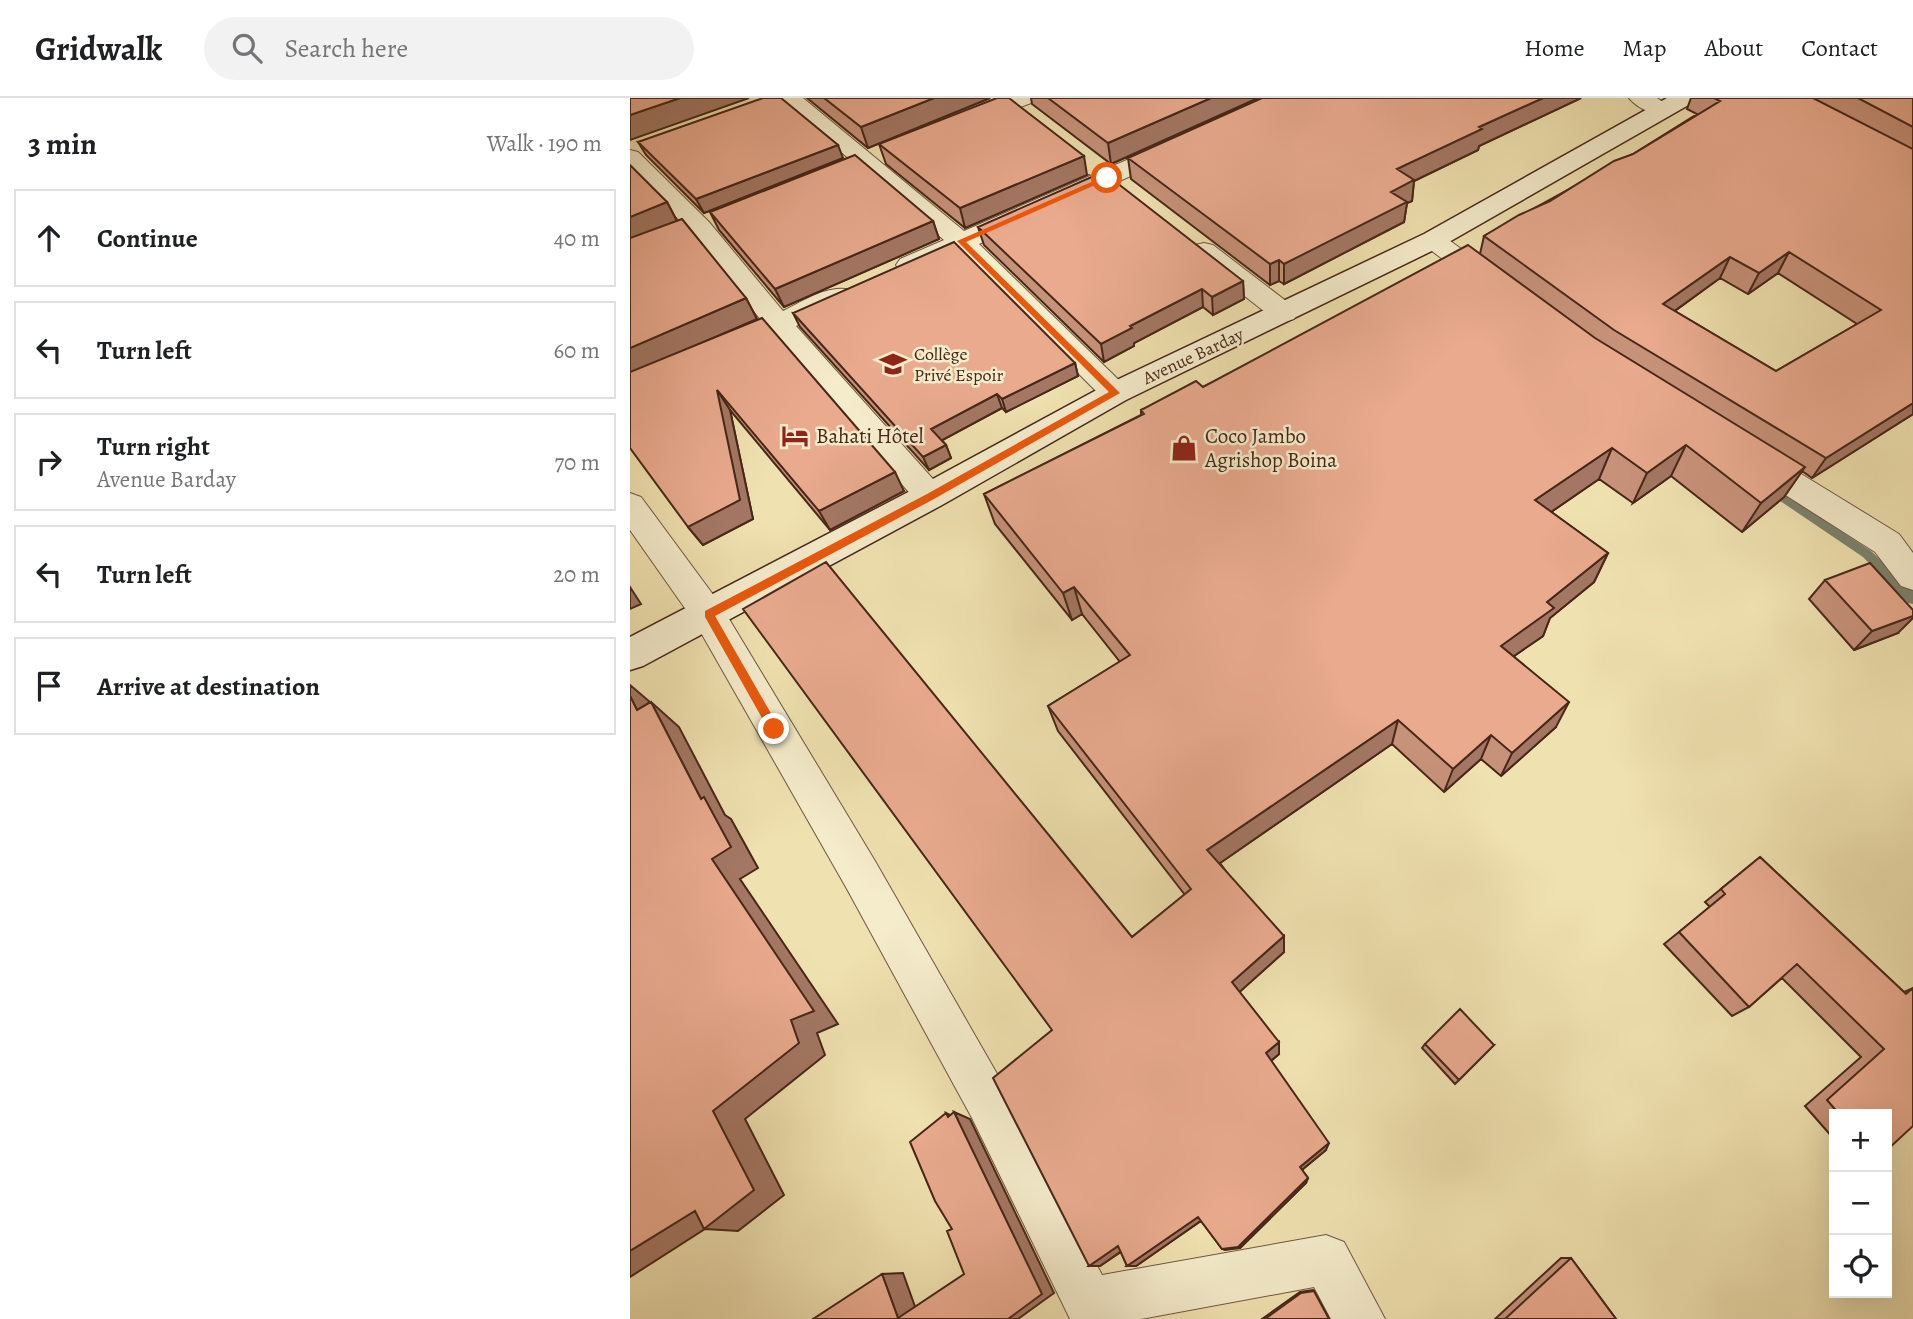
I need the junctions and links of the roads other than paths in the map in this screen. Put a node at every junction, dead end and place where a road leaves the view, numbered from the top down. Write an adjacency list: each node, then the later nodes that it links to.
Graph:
1 (777, 99): 8 (street)
2 (1662, 102): 14 (main road, Avenue Barday)
3 (1019, 104): 4 (street)
4 (950, 126)
5 (1194, 138): 11 (street)
6 (887, 150): 8 (street)
7 (634, 151): 20 (street)
8 (861, 160): 10 (street); 15 (street)
9 (1086, 161): 11 (street)
10 (836, 170)
11 (1107, 178): 12 (street); 15 (street)
12 (1129, 195)
13 (1185, 237): 19 (street)
14 (1433, 240): 18 (street); 19 (main road, Avenue Barday)
15 (961, 241): 16 (street); 22 (street)
16 (888, 274)
17 (864, 285): 20 (street)
18 (1508, 296)
19 (1284, 313): 22 (main road, Avenue Barday)
20 (779, 324): 21 (street); 24 (street)
21 (630, 387)
22 (1115, 393): 24 (main road, Avenue Barday)
23 (1723, 440): 26 (street)
24 (930, 496): 27 (main road, Avenue Barday)
25 (630, 505): 27 (street)
26 (1913, 577)
27 (708, 614): 28 (main road, Avenue Barday); 29 (street)
28 (630, 655)
29 (1359, 1319)

